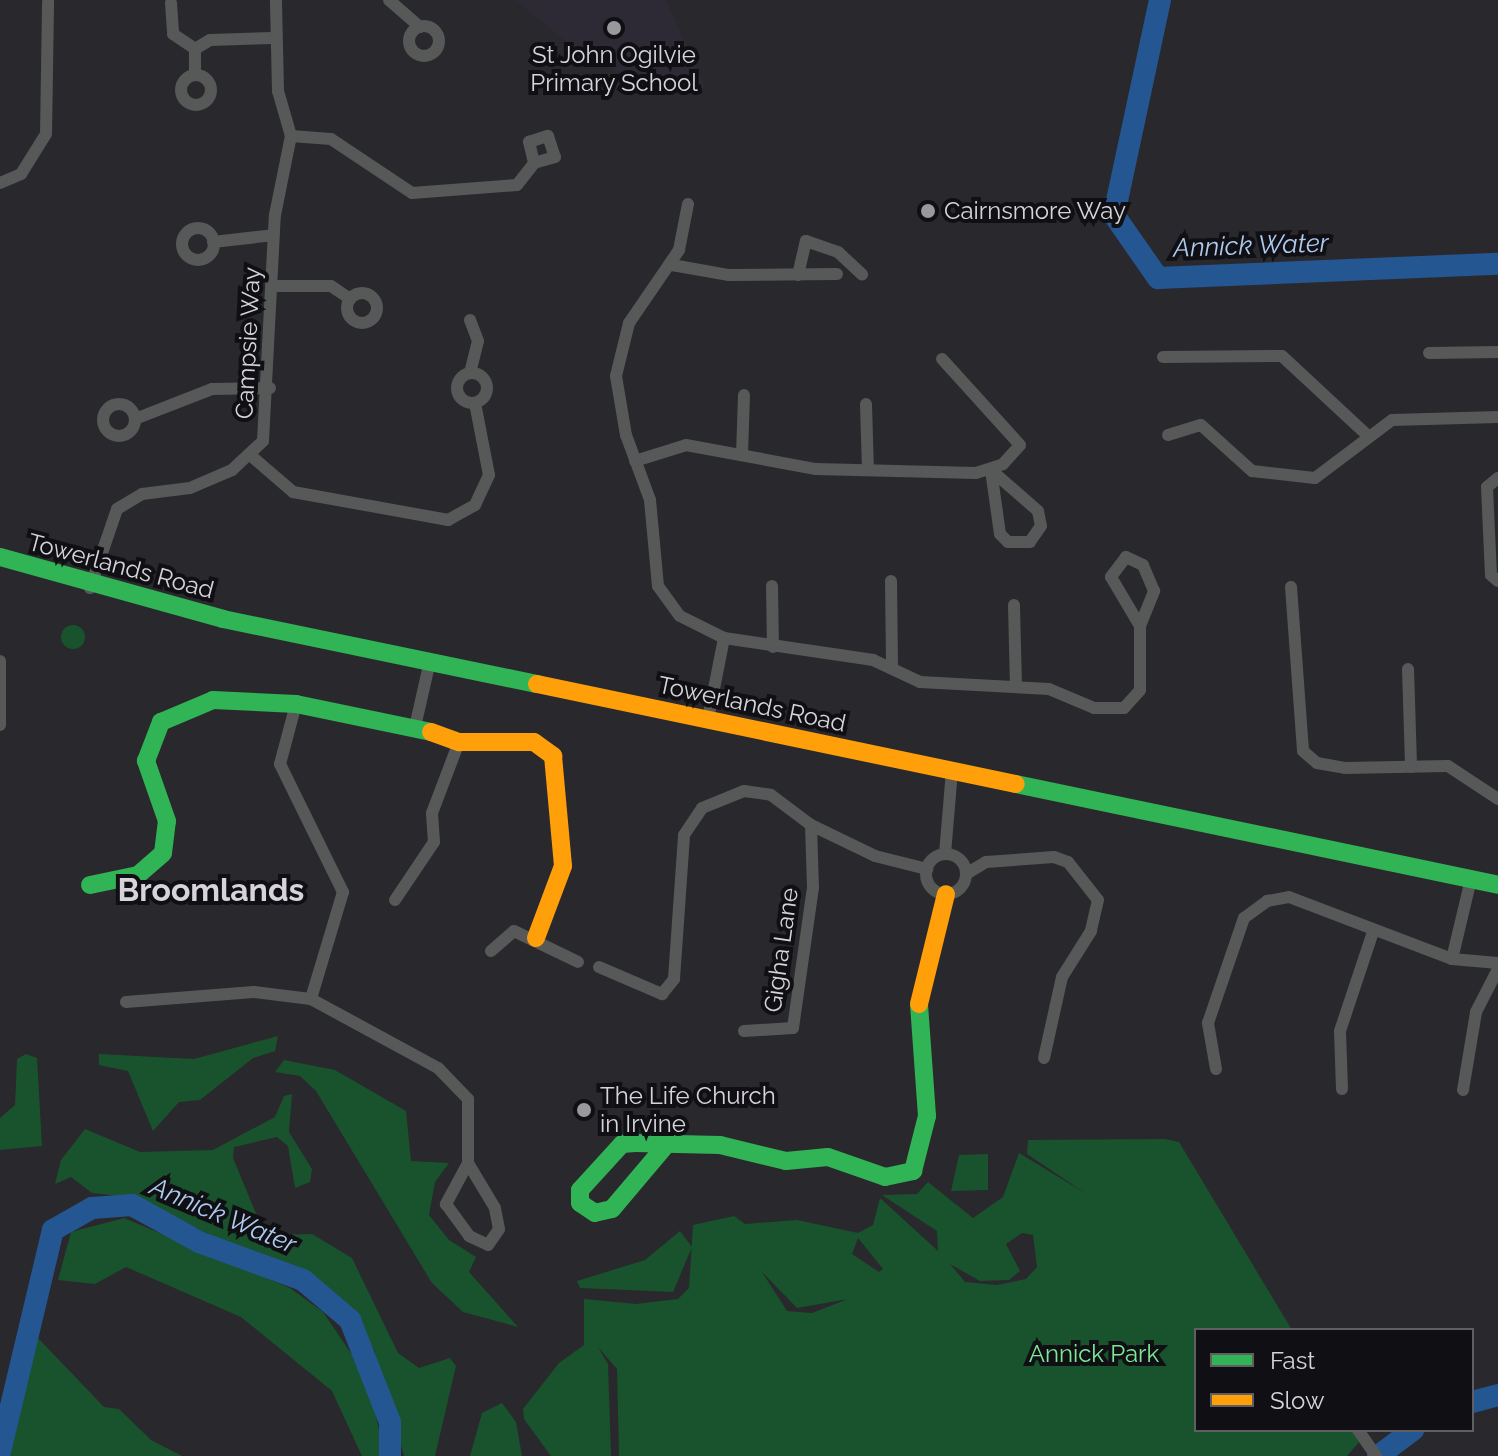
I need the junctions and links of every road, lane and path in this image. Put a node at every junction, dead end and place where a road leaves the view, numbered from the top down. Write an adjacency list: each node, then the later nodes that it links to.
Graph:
1 (276, 0): 6 (street, Campsie Way)
2 (389, 0): 5 (street)
3 (47, 1): 11 (street)
4 (171, 3): 7 (street)
5 (420, 27)
6 (273, 38): 7 (street); 9 (street, Campsie Way)
7 (195, 49): 8 (street)
8 (195, 75)
9 (291, 136): 10 (street); 13 (street, Campsie Way)
10 (534, 163)
11 (0, 183)
12 (688, 204): 15 (street)
13 (274, 235): 14 (street); 19 (street, Campsie Way)
14 (213, 242)
15 (672, 265): 18 (street); 37 (street)
16 (837, 274): 18 (street)
17 (862, 274): 18 (street)
18 (798, 275)
19 (276, 286): 20 (street); 27 (street, Campsie Way)
20 (350, 299)
21 (470, 320): 26 (street)
22 (1498, 352): 23 (street)
23 (1429, 353)
24 (1163, 357): 34 (street)
25 (942, 359): 39 (street)
26 (470, 373): 29 (street); 29 (street)
27 (270, 388): 32 (street); 35 (street, Campsie Way)
28 (744, 395): 36 (street)
29 (475, 403): 35 (street)
30 (866, 404): 38 (street)
31 (1498, 417): 34 (street)
32 (135, 419)
33 (1168, 435): 34 (street)
34 (1368, 436)
35 (250, 455): 46 (street, Campsie Way)
36 (742, 455): 37 (street); 38 (street)
37 (635, 461): 49 (street)
38 (868, 470): 39 (street)
39 (991, 470): 39 (street)
40 (1498, 478): 43 (street)
41 (0, 557): 46 (street, Towerlands Road)
42 (891, 581): 53 (street)
43 (1498, 581)
44 (772, 586): 50 (street)
45 (1291, 587): 61 (street)
46 (90, 588): 52 (street, Towerlands Road)
47 (1014, 605): 55 (street)
48 (1140, 626): 48 (street); 55 (street)
49 (724, 638): 50 (street); 57 (street)
50 (773, 647): 53 (street)
51 (0, 661): 58 (street)
52 (430, 661): 57 (street, Towerlands Road); 59 (street)
53 (892, 666): 55 (street)
54 (1408, 669): 61 (street)
55 (1016, 686)
56 (296, 704): 59 (street); 69 (street); 80 (street)
57 (708, 719): 62 (street, Towerlands Road)
58 (0, 725)
59 (415, 727): 60 (street)
60 (459, 742): 72 (street); 74 (street)
61 (1411, 767): 63 (street)
62 (952, 771): 65 (street); 68 (street, Towerlands Road)
63 (1498, 799)
64 (811, 825): 66 (street); 79 (street); 82 (street, Gigha Lane)
65 (945, 854): 66 (street); 67 (street)
66 (927, 869): 71 (street)
67 (966, 874): 71 (street); 83 (street)
68 (1471, 879): 70 (street, Towerlands Road); 76 (street)
69 (90, 885)
70 (1498, 885)
71 (946, 894): 87 (street)
72 (395, 900)
73 (1373, 932): 76 (street); 84 (street); 85 (street)
74 (536, 938): 75 (street); 77 (street)
75 (491, 951)
76 (1452, 959): 78 (street)
77 (578, 962)
78 (1498, 966): 86 (street)
79 (599, 967)
80 (311, 999): 81 (street); 88 (street)
81 (126, 1002)
82 (744, 1031)
83 (1044, 1058)
84 (1216, 1069)
85 (1342, 1089)
86 (1463, 1090)
87 (667, 1144): 87 (street)
88 (468, 1163): 88 (street)
89 (1360, 1433): 90 (street)
90 (1376, 1456)

